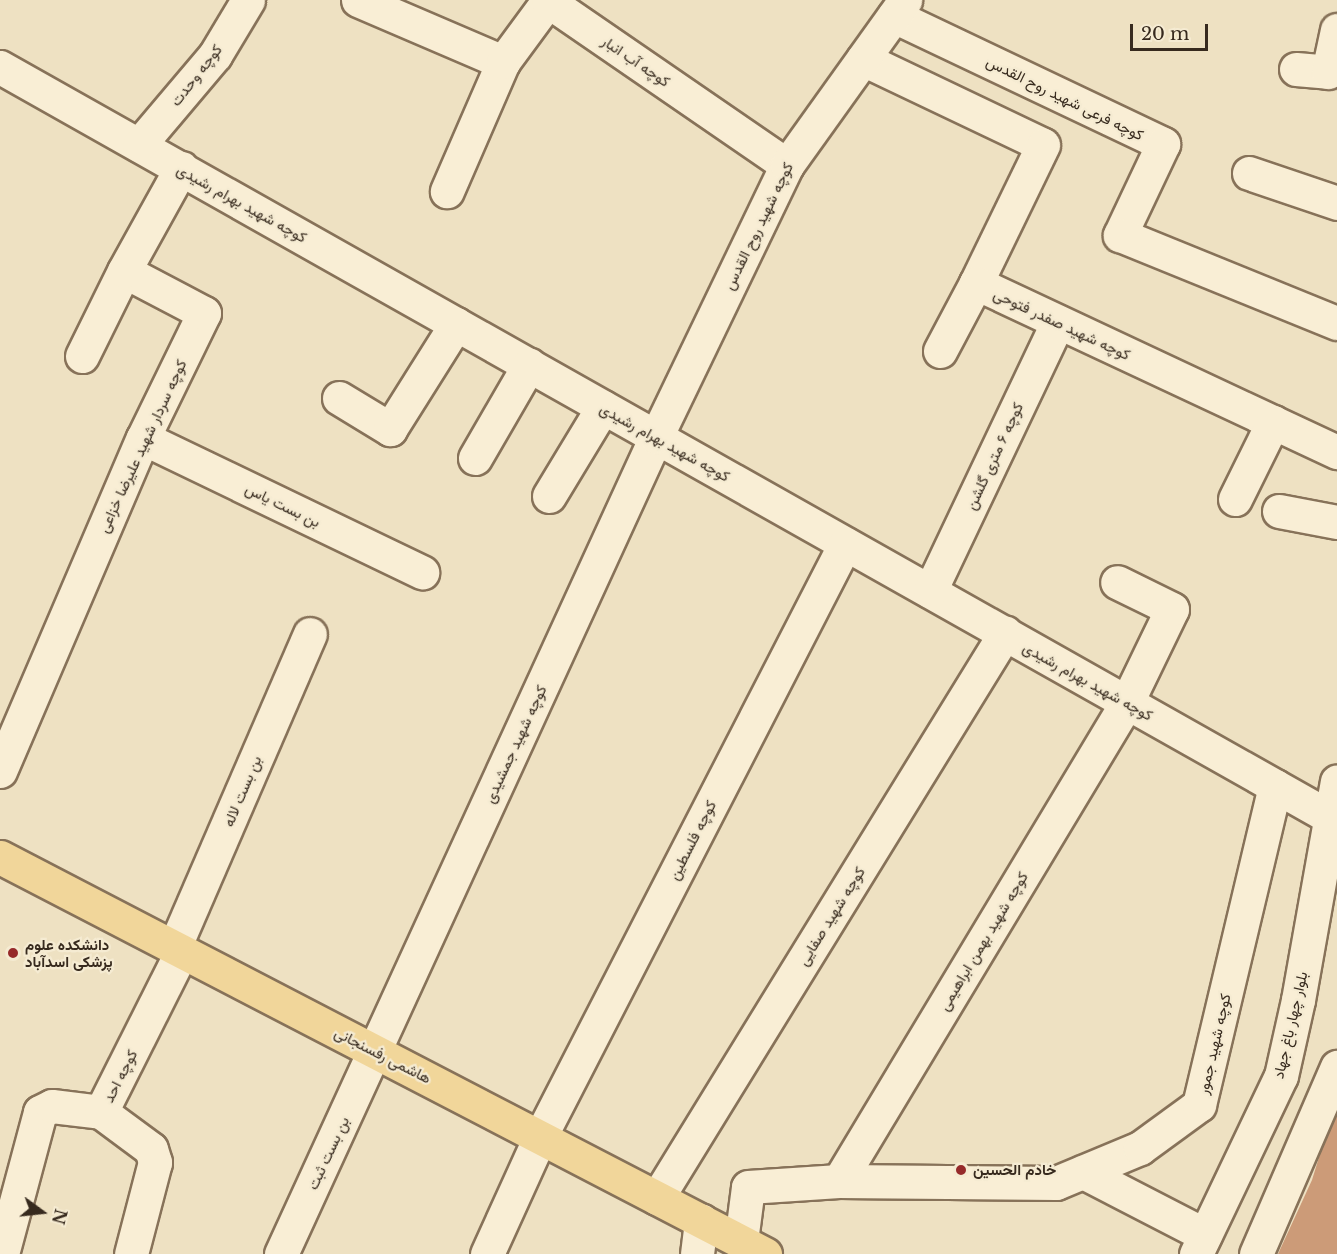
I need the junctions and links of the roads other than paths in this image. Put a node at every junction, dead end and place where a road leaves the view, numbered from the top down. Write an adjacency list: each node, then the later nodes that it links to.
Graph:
1 (248, 0): 9 (street, کوچه وحدت)
2 (358, 0): 6 (street)
3 (899, 8): 5 (street, کوچه شهید روح القدس); 18 (street, کوچه فرعی شهید روح القدس)
4 (1337, 30): 8 (street)
5 (863, 59): 10 (street, کوچه شهید روح القدس); 16 (street, کوچه شهید صفدر فتوحی)
6 (503, 62): 10 (street, کوچه آب انبار); 13 (street, کوچه آب انبار)
7 (0, 67): 9 (street, کوچه شهید بهرام رشیدی)
8 (1296, 69)
9 (139, 145): 11 (street, کوچه شهید بهرام رشیدی)
10 (787, 165): 26 (street, کوچه شهید روح القدس)
11 (181, 168): 15 (street); 19 (street, کوچه شهید بهرام رشیدی)
12 (1249, 173): 14 (street)
13 (447, 191)
14 (1337, 203)
15 (124, 271): 21 (street); 27 (street, کوچه سردار شهید علیرضا خزاعی)
16 (976, 283): 17 (street, کوچه شهید صفدر فتوحی); 20 (street)
17 (1058, 322): 25 (street, کوچه شهید صفدر فتوحی); 37 (street, کوچه ۶ متری گلشن)
18 (1337, 323)
19 (456, 324): 22 (street, کوچه شهید بهرام رشیدی); 23 (street)
20 (940, 351)
21 (82, 356)
22 (529, 365): 24 (street, کوچه شهید بهرام رشیدی); 29 (street)
23 (339, 398)
24 (603, 407): 26 (street, کوچه شهید بهرام رشیدی); 30 (street)
25 (1273, 422): 28 (street, کوچه شهید صفدر فتوحی); 31 (street)
26 (656, 437): 34 (street, کوچه شهید بهرام رشیدی); 47 (street, کوچه شهید جمشیدی)
27 (143, 438): 35 (street, بن بست یاس); 41 (street, کوچه سردار شهید علیرضا خزاعی)
28 (1337, 452)
29 (475, 458)
30 (549, 496)
31 (1235, 500)
32 (1279, 512): 33 (street)
33 (1337, 522)
34 (845, 543): 37 (street, کوچه شهید بهرام رشیدی); 50 (street, کوچه فلسطین)
35 (422, 572)
36 (1117, 582): 40 (street, کوچه شهید بهمن ابراهیمی)
37 (930, 591): 38 (street, کوچه شهید بهرام رشیدی)
38 (1005, 633): 40 (street, کوچه شهید بهرام رشیدی); 53 (street, کوچه شهید صفایی)
39 (310, 634): 46 (street, بن بست لاله)
40 (1127, 702): 43 (street, کوچه شهید بهرام رشیدی); 52 (street, کوچه شهید بهمن ابراهیمی)
41 (0, 771)
42 (1337, 781): 44 (street, بلوار چهار باغ جهاد)
43 (1275, 786): 44 (street, کوچه شهید بهرام رشیدی); 51 (street, کوچه شهید جمور)
44 (1330, 817): 55 (street, بلوار چهار باغ جهاد)
45 (0, 857): 46 (main road, هاشمی رفسنجانی)
46 (178, 950): 47 (main road, هاشمی رفسنجانی); 49 (street, کوچه احد)
47 (375, 1052): 50 (main road, هاشمی رفسنجانی); 59 (street, بن بست ثبت)
48 (1337, 1067): 62 (street)
49 (101, 1112): 57 (street); 58 (street, کوچه احد)
50 (540, 1137): 53 (main road, هاشمی رفسنجانی); 60 (street, کوچه فلسطین)
51 (1083, 1172): 52 (street, کوچه شهید جمور); 55 (street)
52 (839, 1180): 56 (street, کوچه شهید جمور)
53 (657, 1198): 54 (main road, هاشمی رفسنجانی)
54 (701, 1220): 56 (main road, هاشمی رفسنجانی); 61 (street)
55 (1200, 1245)
56 (753, 1248)
57 (2, 1254)
58 (131, 1254)
59 (281, 1254)
60 (487, 1254)
61 (697, 1254)
62 (1256, 1254)

